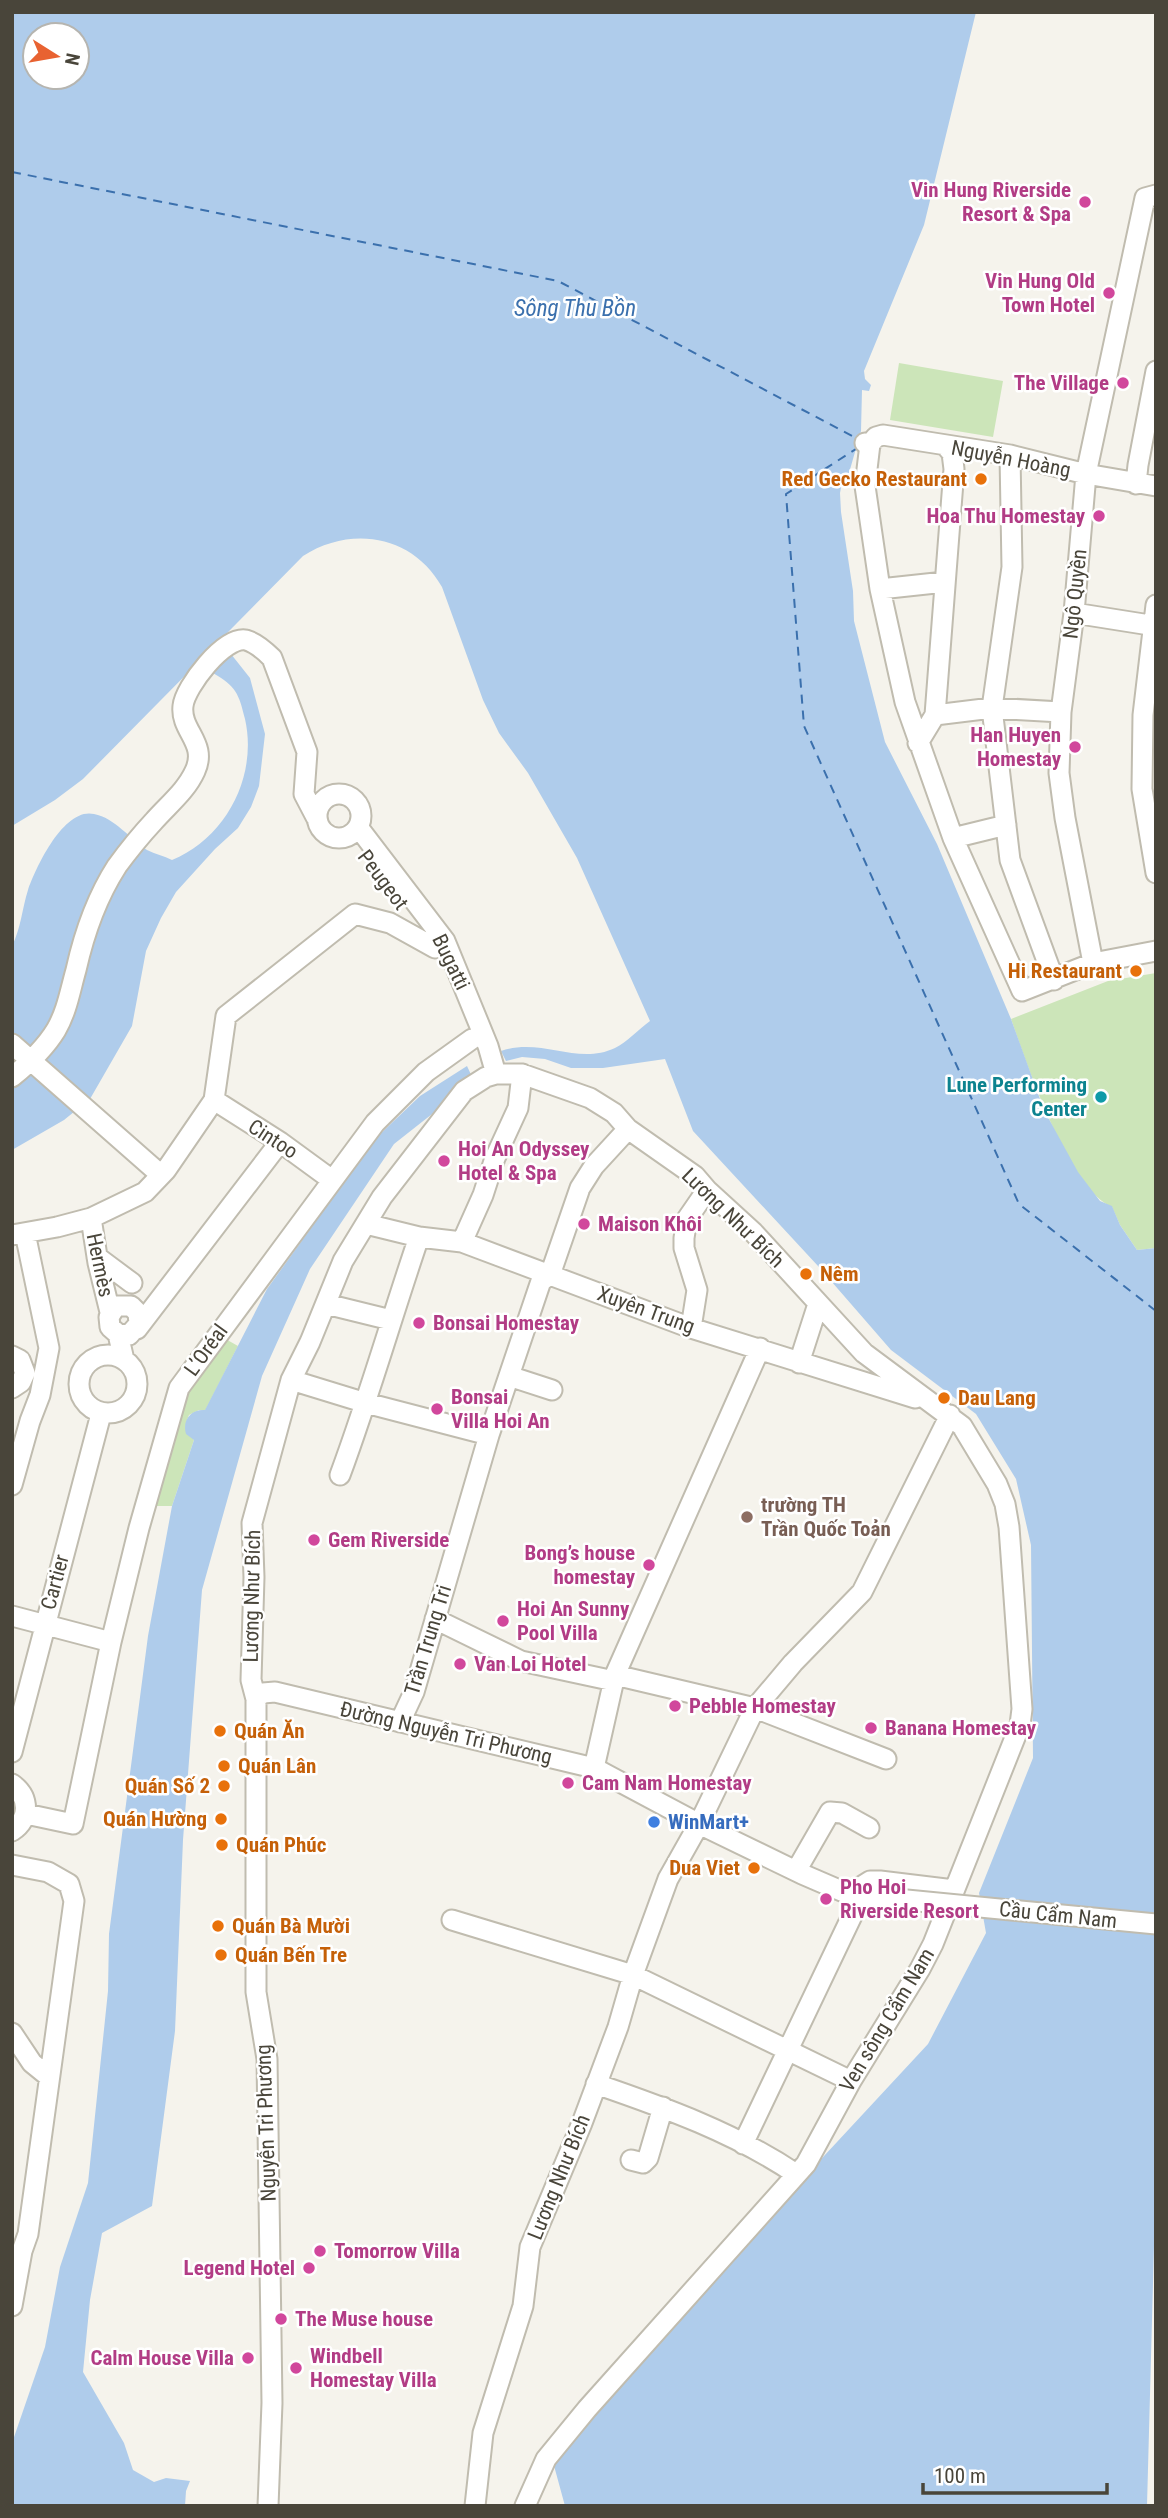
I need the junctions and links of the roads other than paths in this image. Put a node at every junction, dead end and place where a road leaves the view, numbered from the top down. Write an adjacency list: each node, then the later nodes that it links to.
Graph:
1 (1156, 195): 5 (street, Ngô Quyền)
2 (1156, 371): 6 (street)
3 (946, 446): 4 (street, Nguyễn Hoàng); 7 (street); 8 (street, Nguyễn Hoàng)
4 (1010, 455): 5 (street, Nguyễn Hoàng); 12 (street)
5 (1086, 474): 6 (street, Nguyễn Hoàng); 10 (street, Ngô Quyền)
6 (1146, 485)
7 (945, 582): 8 (street); 14 (street)
8 (880, 589): 15 (street)
9 (1156, 605): 11 (street)
10 (1074, 613): 11 (street); 13 (street, Ngô Quyền)
11 (1154, 625): 20 (street)
12 (992, 708): 13 (street); 14 (street); 17 (street)
13 (1061, 712): 23 (street, Ngô Quyền)
14 (935, 715): 15 (street)
15 (918, 743): 19 (street)
16 (316, 817): 18 (street); 18 (street); 27 (street)
17 (1006, 825): 19 (street); 24 (street)
18 (354, 831): 21 (street, Peugeot); 29 (street, Bugatti)
19 (953, 838): 24 (street)
20 (1156, 873)
21 (435, 948): 25 (street, Peugeot); 31 (street)
22 (1156, 951): 23 (street)
23 (1093, 963): 24 (street)
24 (1054, 980)
25 (472, 1039): 29 (street, Peugeot); 35 (street, L’Oréal)
26 (12, 1044): 27 (street)
27 (31, 1061): 30 (street); 34 (street)
28 (522, 1074): 29 (street, Lương Như Bích); 32 (street, Lương Như Bích); 41 (street)
29 (491, 1076): 38 (street, Lương Như Bích)
30 (12, 1077)
31 (214, 1100): 33 (street, Cintoo); 34 (street)
32 (628, 1129): 36 (street, Lương Như Bích); 43 (street, Trần Trung Tri)
33 (280, 1142): 35 (street, Cintoo); 50 (street)
34 (162, 1175): 37 (street)
35 (331, 1180): 69 (street, L’Oréal)
36 (706, 1190): 46 (street, Lương Như Bích); 49 (street)
37 (91, 1218): 39 (street); 42 (street, Hermès)
38 (366, 1224): 40 (street, Xuyên Trung); 45 (street, Lương Như Bích)
39 (19, 1234): 65 (street)
40 (419, 1237): 41 (street, Xuyên Trung); 48 (street)
41 (462, 1242): 43 (street, Xuyên Trung)
42 (97, 1256): 44 (street); 47 (street, Hermès)
43 (550, 1275): 49 (street, Xuyên Trung); 55 (street, Trần Trung Tri)
44 (132, 1283)
45 (326, 1304): 48 (street); 56 (street, Lương Như Bích)
46 (818, 1304): 54 (street); 59 (street, Lương Như Bích)
47 (110, 1312): 50 (street, Hermès); 50 (street)
48 (391, 1320): 60 (street)
49 (691, 1328): 51 (street, Xuyên Trung)
50 (127, 1331): 53 (street)
51 (760, 1348): 54 (street, Xuyên Trung); 70 (street)
52 (12, 1356): 57 (street)
53 (124, 1360): 61 (street); 61 (street)
54 (799, 1363): 59 (street, Xuyên Trung)
55 (509, 1376): 58 (street); 63 (street, Trần Trung Tri)
56 (292, 1380): 60 (street); 71 (street, Lương Như Bích)
57 (12, 1388)
58 (552, 1391)
59 (926, 1402): 62 (street, Lương Như Bích)
60 (366, 1404): 63 (street); 64 (street)
61 (101, 1413): 68 (street, Cartier)
62 (950, 1415): 72 (street, Lương Như Bích); 84 (street, Ven sông Cẩm Nam)
63 (489, 1435): 67 (street, Trần Trung Tri)
64 (340, 1475)
65 (12, 1485)
66 (12, 1616): 68 (street)
67 (435, 1619): 70 (street); 73 (street, Trần Trung Tri)
68 (44, 1624): 69 (street); 74 (street, Cartier)
69 (111, 1642): 78 (street, L’Oréal)
70 (615, 1678): 72 (street); 76 (street)
71 (256, 1699): 73 (street, Đường Nguyễn Tri Phương); 100 (street, Nguyễn Tri Phương)
72 (755, 1708): 75 (street); 79 (street, Lương Như Bích)
73 (400, 1722): 76 (street, Đường Nguyễn Tri Phương)
74 (12, 1752)
75 (886, 1759)
76 (594, 1768): 79 (street, Đường Nguyễn Tri Phương)
77 (12, 1784): 78 (street)
78 (26, 1814): 81 (street)
79 (699, 1824): 83 (street, Đường Nguyễn Tri Phương); 88 (street, Lương Như Bích)
80 (869, 1828): 83 (street)
81 (12, 1831)
82 (12, 1865): 91 (street)
83 (796, 1871): 85 (street, Đường Nguyễn Tri Phương)
84 (954, 1890): 85 (street); 92 (street, Ven sông Cẩm Nam)
85 (868, 1898): 87 (street, Cầu Cẩm Nam, bridge); 90 (street)
86 (452, 1920): 88 (street)
87 (1156, 1924)
88 (633, 1975): 90 (street); 93 (street, Lương Như Bích)
89 (12, 2033): 91 (street)
90 (787, 2049): 92 (street); 95 (street)
91 (48, 2076): 98 (street)
92 (851, 2081): 97 (street, Ven sông Cẩm Nam)
93 (596, 2084): 94 (street); 101 (street, Lương Như Bích)
94 (663, 2107): 95 (street); 96 (street)
95 (743, 2144): 97 (street)
96 (631, 2160)
97 (796, 2174): 102 (street, Ven sông Cẩm Nam)
98 (17, 2249): 99 (street)
99 (12, 2306)
100 (268, 2506)
101 (475, 2506)
102 (525, 2506)

